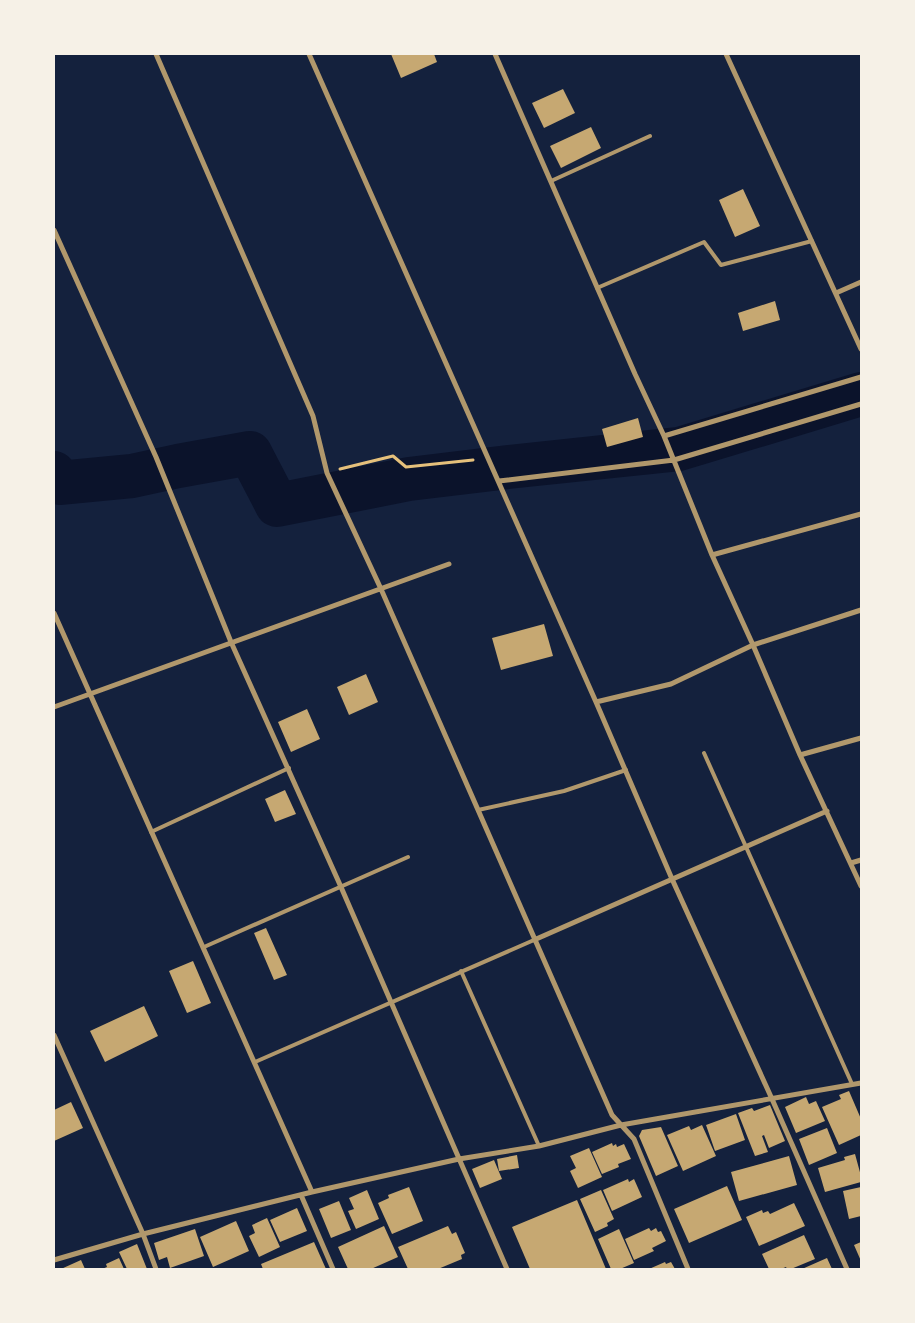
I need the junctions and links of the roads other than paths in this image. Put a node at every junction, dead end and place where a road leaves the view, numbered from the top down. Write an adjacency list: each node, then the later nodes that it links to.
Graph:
1 (156, 54): 21 (street)
2 (309, 54): 17 (street)
3 (495, 54): 6 (street)
4 (726, 54): 8 (street)
5 (650, 136): 6 (lane)
6 (551, 181): 10 (street)
7 (54, 230): 24 (street)
8 (812, 241): 10 (lane); 11 (street)
9 (861, 282): 11 (street)
10 (597, 288): 15 (street)
11 (836, 293): 12 (street)
12 (861, 349)
13 (861, 377): 15 (street)
14 (861, 404): 16 (street)
15 (664, 436): 16 (street)
16 (674, 460): 17 (street); 19 (street)
17 (498, 482): 27 (street)
18 (861, 514): 19 (street)
19 (712, 554): 25 (street)
20 (449, 564): 21 (street)
21 (381, 589): 24 (street); 34 (street)
22 (861, 610): 25 (street)
23 (54, 613): 26 (street)
24 (231, 642): 26 (street); 32 (street)
25 (753, 645): 27 (street); 31 (street)
26 (90, 693): 28 (street); 36 (street)
27 (596, 702): 33 (street)
28 (54, 707)
29 (861, 738): 31 (street)
30 (704, 752): 37 (lane)
31 (800, 755): 35 (street)
32 (288, 768): 36 (lane); 43 (street)
33 (626, 770): 34 (lane); 41 (street)
34 (478, 810): 44 (street)
35 (827, 811): 37 (street); 40 (street)
36 (151, 832): 45 (street)
37 (746, 847): 41 (street); 51 (lane)
38 (408, 857): 43 (lane)
39 (861, 860): 40 (street)
40 (851, 863): 42 (street)
41 (672, 878): 44 (street); 52 (street)
42 (861, 886)
43 (341, 887): 45 (lane); 47 (street)
44 (534, 940): 46 (lane); 53 (street)
45 (204, 947): 49 (street)
46 (461, 971): 47 (lane); 54 (lane)
47 (392, 1002): 49 (lane); 55 (street)
48 (54, 1035): 58 (street)
49 (254, 1062): 56 (street)
50 (861, 1083): 51 (street)
51 (852, 1084): 52 (street)
52 (772, 1099): 53 (street); 64 (street)
53 (621, 1125): 54 (street); 63 (street)
54 (539, 1146): 55 (street)
55 (459, 1159): 56 (street); 62 (street)
56 (312, 1192): 57 (street)
57 (301, 1195): 58 (street); 61 (street)
58 (143, 1234): 59 (street); 60 (street)
59 (54, 1260)
60 (156, 1269)
61 (333, 1269)
62 (508, 1269)
63 (688, 1269)
64 (847, 1269)

